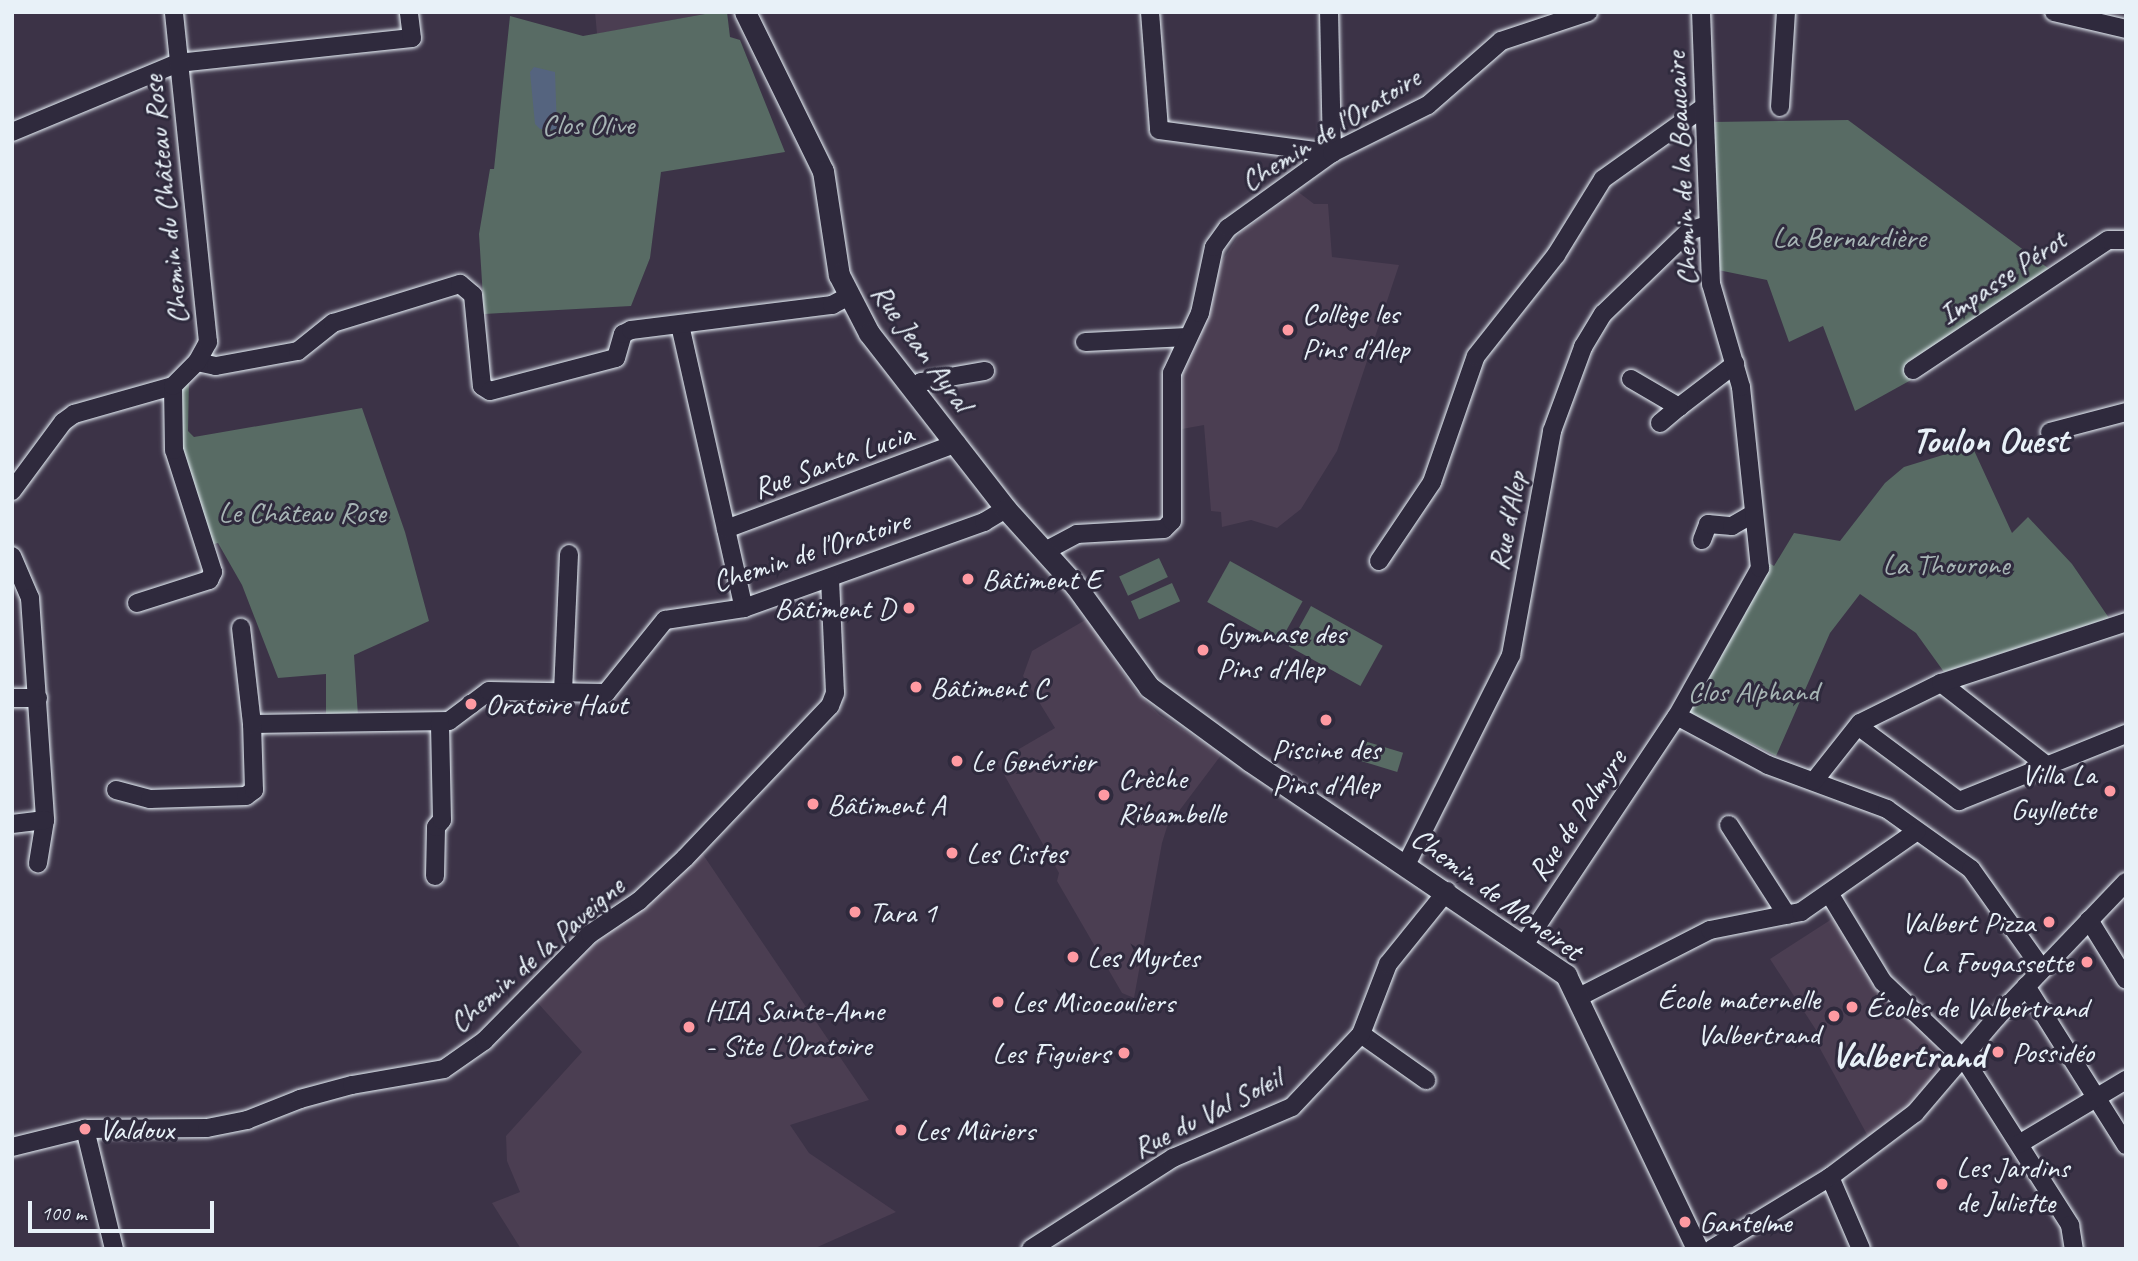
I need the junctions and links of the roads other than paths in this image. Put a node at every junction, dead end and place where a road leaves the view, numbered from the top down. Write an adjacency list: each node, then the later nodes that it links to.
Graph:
1 (174, 12): 11 (street, Chemin du Château Rose)
2 (409, 12): 11 (street)
3 (745, 12): 18 (main road, Rue Jean Ayral)
4 (1150, 12): 15 (street)
5 (1329, 12): 15 (street)
6 (1588, 12): 15 (street, Chemin de l'Oratoire)
7 (1702, 12): 12 (street, Chemin de la Beaucaire)
8 (1786, 12): 13 (street)
9 (2054, 12): 10 (street)
10 (2126, 29)
11 (178, 63): 14 (street); 22 (street, Chemin du Château Rose)
12 (1704, 107): 16 (street, Chemin de la Beaucaire); 42 (street)
13 (1780, 107)
14 (12, 132)
15 (1332, 153): 20 (street, Chemin de l'Oratoire)
16 (1708, 225): 23 (street, Chemin de la Beaucaire); 65 (street, Rue d'Alep)
17 (2126, 240): 24 (street, Impasse Pérot)
18 (847, 297): 19 (street); 28 (main road, Rue Jean Ayral)
19 (680, 325): 22 (street); 37 (street)
20 (1188, 337): 21 (street); 39 (street, Chemin de l'Oratoire)
21 (1085, 342)
22 (197, 362): 27 (street, Chemin du Château Rose)
23 (1735, 364): 29 (street); 36 (street, Chemin de la Beaucaire)
24 (1913, 370)
25 (985, 371): 28 (street)
26 (1631, 379): 29 (street)
27 (173, 386): 34 (street); 44 (street)
28 (914, 389): 33 (main road, Rue Jean Ayral)
29 (1679, 407): 31 (street)
30 (2126, 412): 32 (street)
31 (1660, 423)
32 (2050, 432)
33 (957, 443): 35 (main road, Rue Jean Ayral); 37 (street, Rue Santa Lucia)
34 (12, 491)
35 (1006, 509): 39 (main road, Chemin de Moneiret); 43 (street, Chemin de l'Oratoire)
36 (1753, 514): 38 (street); 52 (street, Chemin de la Beaucaire)
37 (726, 529): 45 (street)
38 (1702, 540)
39 (1047, 550): 65 (main road, Chemin de Moneiret)
40 (569, 554): 49 (street)
41 (12, 556): 51 (street)
42 (1379, 561)
43 (830, 579): 45 (street, Chemin de l'Oratoire); 82 (street, Chemin de la Paveigne)
44 (137, 603)
45 (744, 608): 49 (street, Chemin de l'Oratoire)
46 (2126, 622): 48 (street)
47 (241, 628): 54 (street)
48 (1941, 683): 55 (street); 57 (street)
49 (564, 692): 53 (street, Chemin de l'Oratoire)
50 (12, 698): 51 (street)
51 (38, 698): 60 (street)
52 (1677, 716): 58 (street); 72 (street, Rue de Palmyre)
53 (440, 722): 54 (street, Chemin de l'Oratoire); 66 (street)
54 (252, 724): 59 (street)
55 (1858, 726): 57 (street); 58 (street)
56 (2126, 734): 57 (street)
57 (2046, 765)
58 (1814, 781): 63 (street)
59 (116, 790)
60 (45, 820): 61 (street); 64 (street)
61 (12, 824)
62 (1729, 825): 70 (street)
63 (1917, 831): 69 (street); 73 (street)
64 (38, 863)
65 (1407, 863): 68 (main road, Chemin de Moneiret)
66 (435, 876)
67 (2126, 882): 71 (street)
68 (1447, 891): 72 (main road, Chemin de Moneiret); 77 (street, Rue du Val Soleil)
69 (1829, 893): 70 (street); 78 (street)
70 (1787, 915): 76 (street)
71 (2089, 920): 73 (street); 74 (street)
72 (1524, 945): 76 (main road, Chemin de Moneiret)
73 (2042, 969): 75 (street)
74 (2126, 980)
75 (2026, 986): 78 (street); 81 (street)
76 (1579, 997): 89 (main road, Chemin de Moneiret)
77 (1361, 1034): 79 (street); 88 (street, Rue du Val Soleil)
78 (1965, 1060): 83 (street); 86 (street)
79 (1426, 1080)
80 (2126, 1080): 81 (street)
81 (2096, 1098): 83 (street); 84 (street)
82 (85, 1129): 85 (street, Chemin de la Paveigne); 87 (street)
83 (2019, 1144): 92 (street)
84 (2126, 1145)
85 (12, 1147)
86 (1830, 1177): 90 (street); 91 (street)
87 (114, 1249)
88 (1031, 1249)
89 (1698, 1249)
90 (1712, 1249)
91 (1861, 1249)
92 (2074, 1249)

